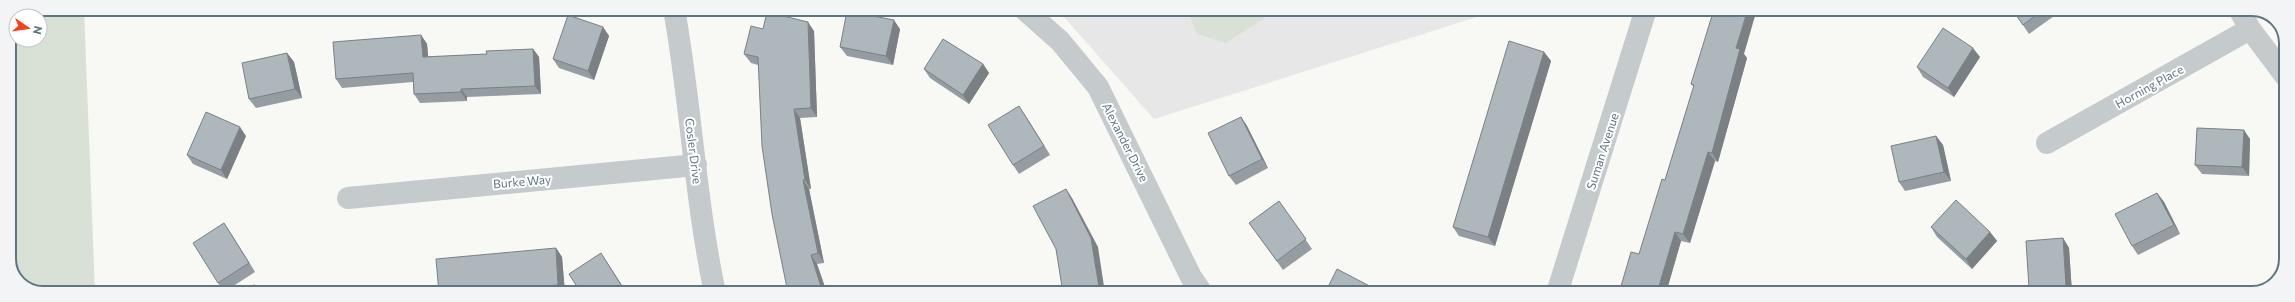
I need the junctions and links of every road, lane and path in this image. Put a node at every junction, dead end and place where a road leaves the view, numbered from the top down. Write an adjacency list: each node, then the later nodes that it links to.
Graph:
1 (675, 16): 8 (street, Cosler Drive)
2 (1032, 16): 11 (street, Alexander Drive)
3 (1644, 16): 12 (street, Suman Avenue)
4 (2242, 16): 5 (street)
5 (2250, 29): 6 (street); 7 (street, Horning Place)
6 (2279, 68)
7 (2047, 143)
8 (696, 165): 9 (street, Burke Way); 10 (street, Cosler Drive)
9 (348, 198)
10 (714, 286)
11 (1197, 286)
12 (1559, 286)

